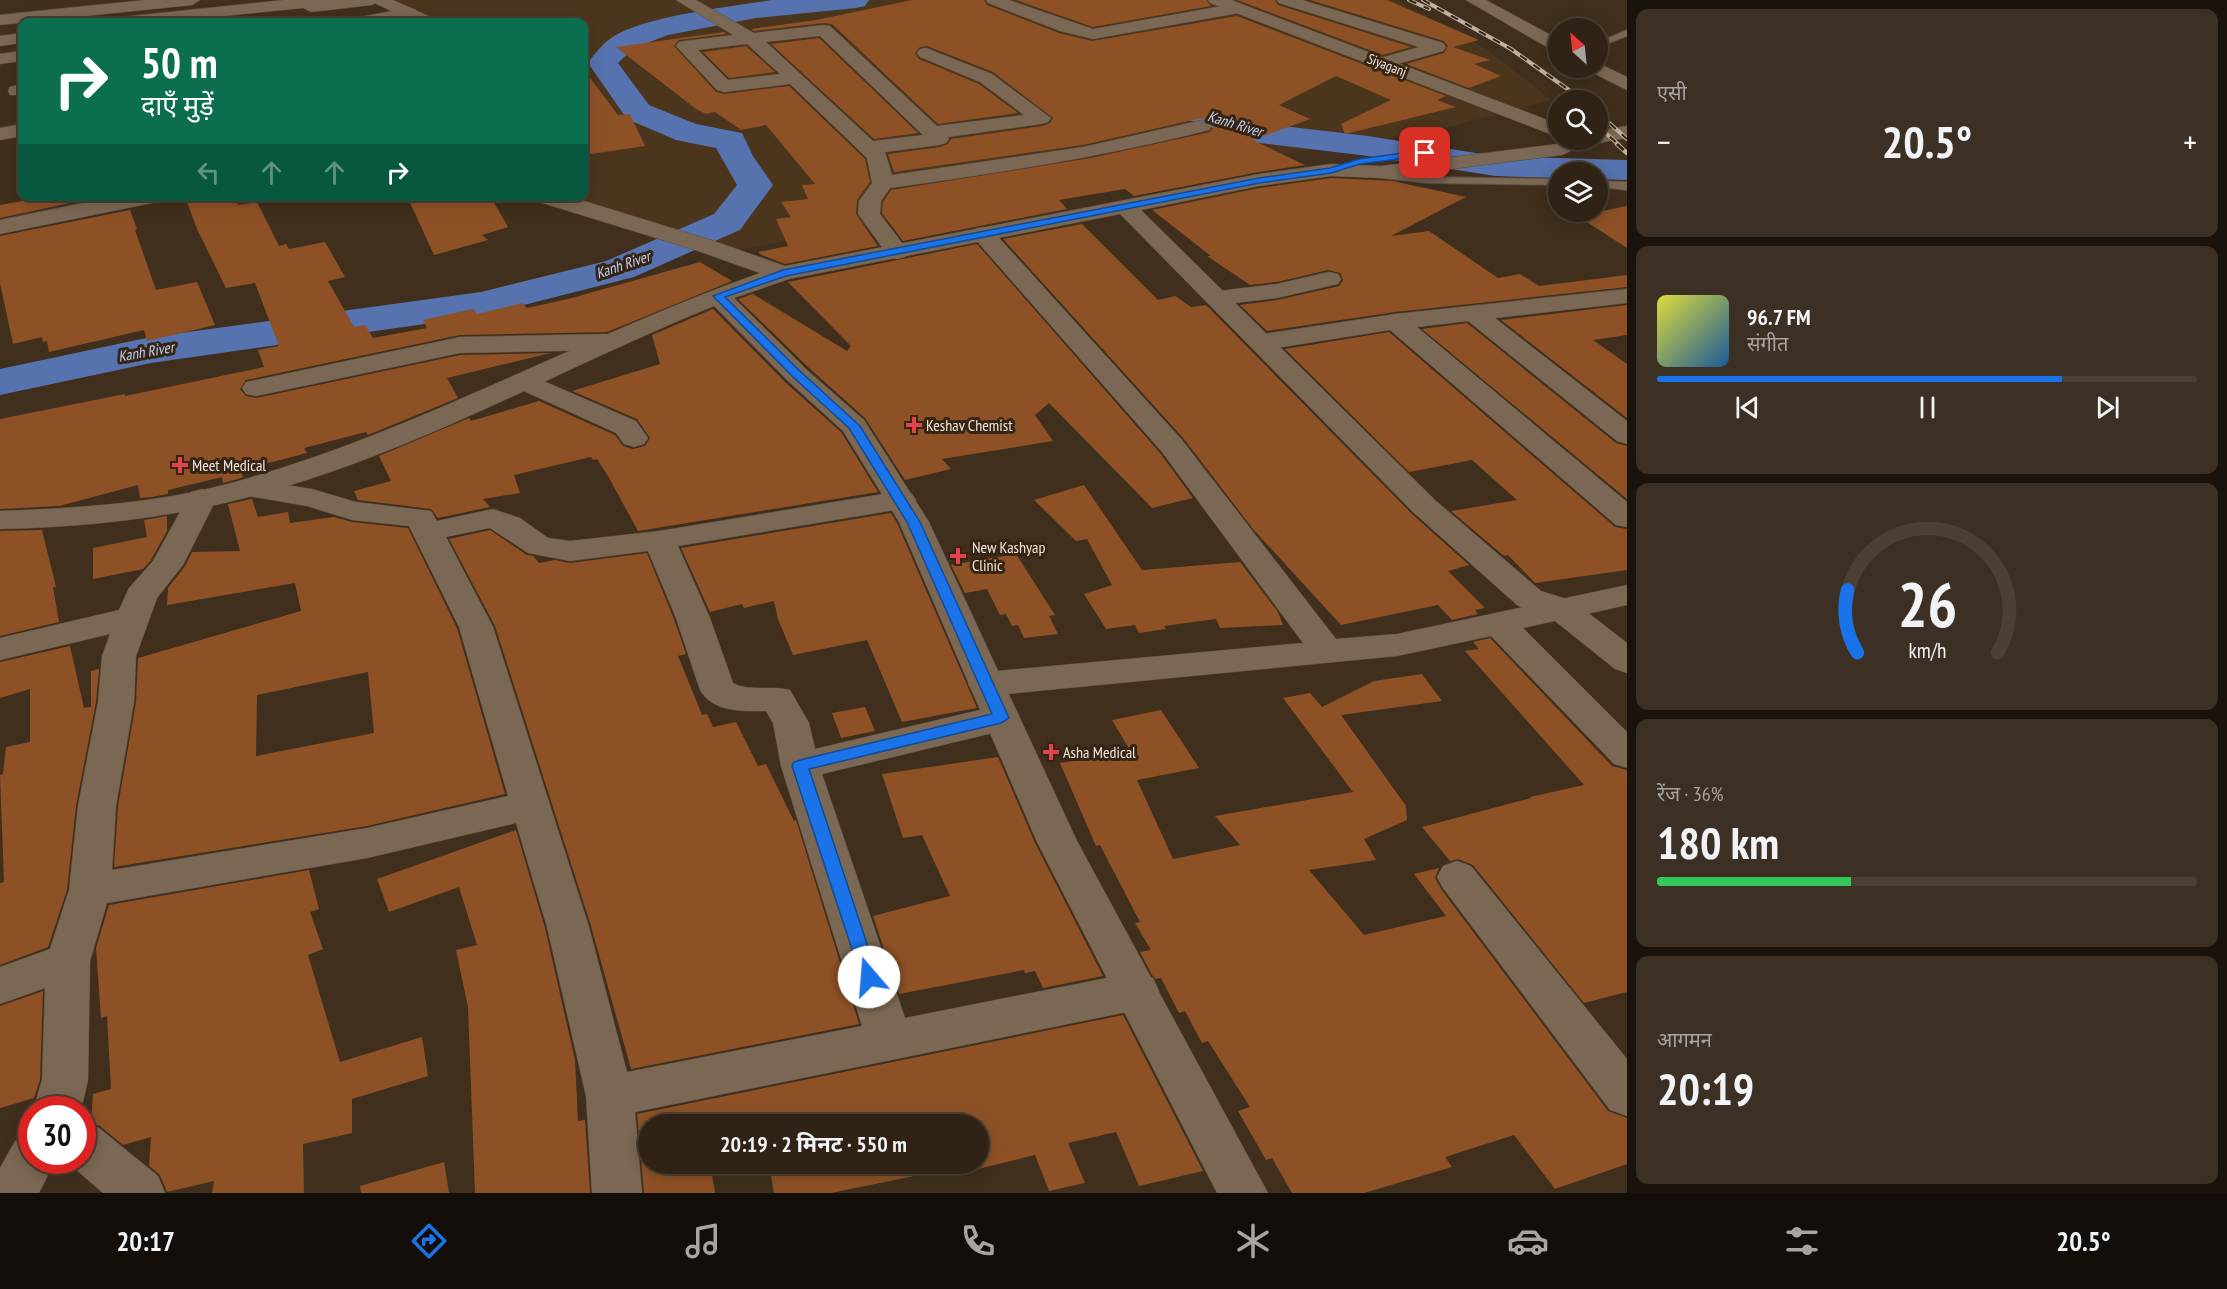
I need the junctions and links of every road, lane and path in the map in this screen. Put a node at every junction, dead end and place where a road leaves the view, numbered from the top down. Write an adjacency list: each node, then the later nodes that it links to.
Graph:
1 (192, 0): 10 (street)
2 (331, 0): 16 (street)
3 (372, 0): 17 (street)
4 (380, 0): 13 (street)
5 (684, 0): 25 (street)
6 (994, 0): 11 (street)
7 (1285, 0): 33 (street)
8 (1335, 0): 21 (street)
9 (1474, 0): 29 (street)
10 (165, 1): 12 (street)
11 (1231, 3): 33 (street, Siyaganj)
12 (107, 10): 15 (street)
13 (409, 14): 18 (street); 19 (street)
14 (18, 18): 20 (street)
15 (21, 18)
16 (160, 18)
17 (203, 18)
18 (384, 18)
19 (418, 18)
20 (0, 20)
21 (1408, 22)
22 (1627, 33): 27 (lane)
23 (18, 34): 24 (street)
24 (0, 36)
25 (749, 37): 35 (street); 35 (street); 42 (street)
26 (18, 39): 28 (street)
27 (1609, 40)
28 (0, 41)
29 (1548, 41)
30 (926, 53): 42 (street)
31 (18, 57): 32 (street)
32 (0, 59)
33 (1383, 63): 38 (street, Siyaganj)
34 (1608, 73): 36 (street)
35 (795, 78): 46 (street)
36 (1627, 83)
37 (1202, 126): 50 (street)
38 (1548, 127)
39 (18, 131): 41 (street)
40 (1627, 132): 43 (street)
41 (0, 134)
42 (933, 134): 46 (street)
43 (1608, 135)
44 (1548, 141): 45 (street)
45 (1517, 147): 47 (street); 48 (street); 48 (street)
46 (869, 148): 50 (street)
47 (1548, 148)
48 (1331, 170): 49 (lane); 55 (street)
49 (1548, 182)
50 (884, 183): 58 (street)
51 (1608, 185): 52 (lane)
52 (1627, 186)
53 (127, 201): 56 (street)
54 (557, 201): 59 (street)
55 (1125, 206): 57 (street); 63 (street)
56 (0, 227)
57 (984, 234): 58 (street); 84 (street)
58 (897, 252): 59 (street)
59 (783, 273): 61 (street)
60 (1329, 279): 63 (street)
61 (718, 296): 66 (street); 74 (street)
62 (1627, 296): 64 (street)
63 (1218, 298): 67 (street)
64 (1473, 313): 65 (street); 70 (street)
65 (1395, 322): 67 (street); 75 (street)
66 (606, 342): 68 (street); 69 (street)
67 (1263, 342): 80 (street)
68 (525, 381): 71 (street); 72 (street)
69 (256, 388)
70 (1627, 435)
71 (634, 438)
72 (248, 488): 73 (street); 77 (street)
73 (202, 498): 76 (street); 81 (street)
74 (901, 500): 78 (street); 86 (street)
75 (1627, 518)
76 (0, 520)
77 (427, 532): 78 (street); 89 (street)
78 (659, 540): 88 (street)
79 (1627, 595): 80 (street)
80 (1561, 609): 82 (street); 85 (street)
81 (134, 617): 83 (street); 91 (street)
82 (1497, 622): 84 (street); 87 (street)
83 (0, 649)
84 (1327, 651): 86 (street)
85 (1627, 661)
86 (994, 701): 88 (street); 94 (street)
87 (1627, 755)
88 (800, 766): 95 (street)
89 (530, 805): 91 (street); 98 (street)
90 (1457, 877): 96 (street)
91 (90, 890): 92 (street)
92 (68, 961): 93 (street); 97 (street)
93 (0, 986)
94 (1137, 991): 95 (street); 104 (street)
95 (890, 1041): 98 (street)
96 (1627, 1095)
97 (61, 1096)
98 (610, 1096): 103 (street)
99 (96, 1156): 102 (street)
100 (23, 1174): 101 (street)
101 (13, 1193)
102 (140, 1193)
103 (616, 1193)
104 (1243, 1193)

